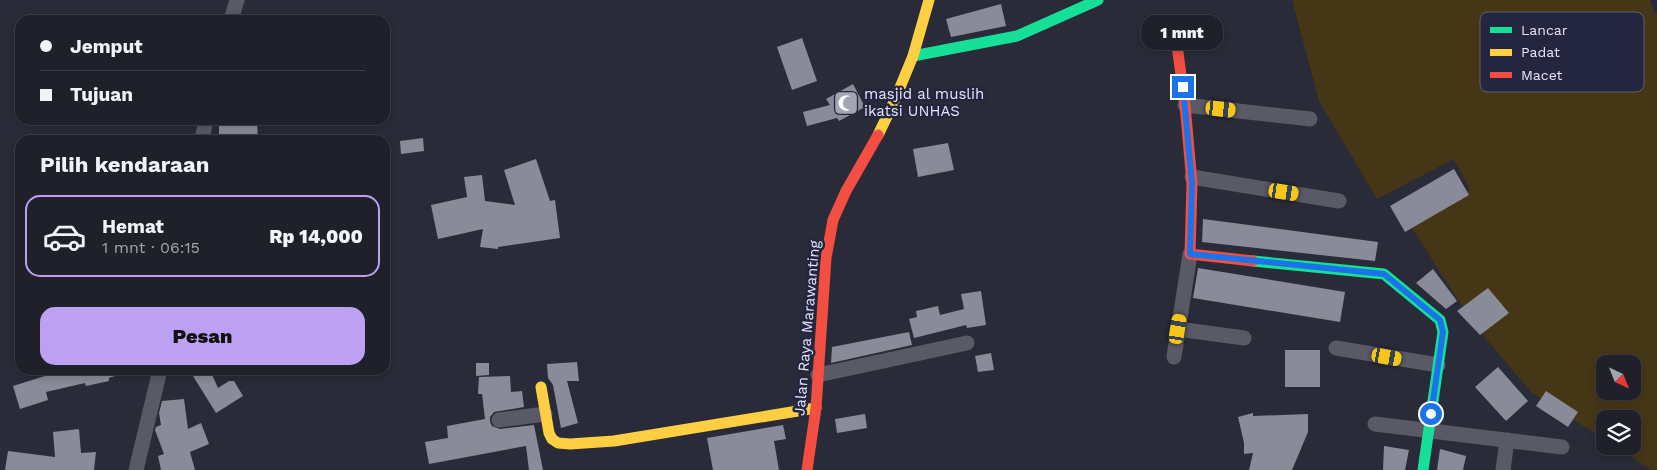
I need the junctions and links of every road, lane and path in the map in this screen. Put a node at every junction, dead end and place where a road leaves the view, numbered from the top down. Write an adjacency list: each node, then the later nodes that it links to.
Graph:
1 (237, 0): 4 (street)
2 (929, 0): 6 (street, Jalan Raya Marawanting)
3 (1098, 0): 6 (street)
4 (232, 15)
5 (1175, 30): 7 (street)
6 (913, 56): 19 (street, Jalan Raya Marawanting)
7 (1185, 106): 8 (street); 9 (street)
8 (1310, 119)
9 (1192, 177): 10 (street); 11 (street)
10 (1339, 201)
11 (1190, 254): 12 (street); 17 (street)
12 (1178, 329): 13 (street); 16 (street)
13 (1244, 338)
14 (967, 343): 19 (street)
15 (1336, 348): 17 (street)
16 (1174, 357)
17 (1438, 365): 25 (street)
18 (159, 375): 28 (street)
19 (818, 375): 21 (street, Jalan Raya Marawanting)
20 (540, 387): 22 (street)
21 (816, 408): 22 (street); 29 (street, Jalan Raya Marawanting)
22 (545, 414): 23 (street)
23 (499, 420)
24 (1375, 424): 25 (street)
25 (1429, 430): 26 (street); 30 (street)
26 (1507, 440): 27 (street); 31 (street)
27 (1562, 447)
28 (136, 470)
29 (807, 470)
30 (1423, 470)
31 (1503, 470)

